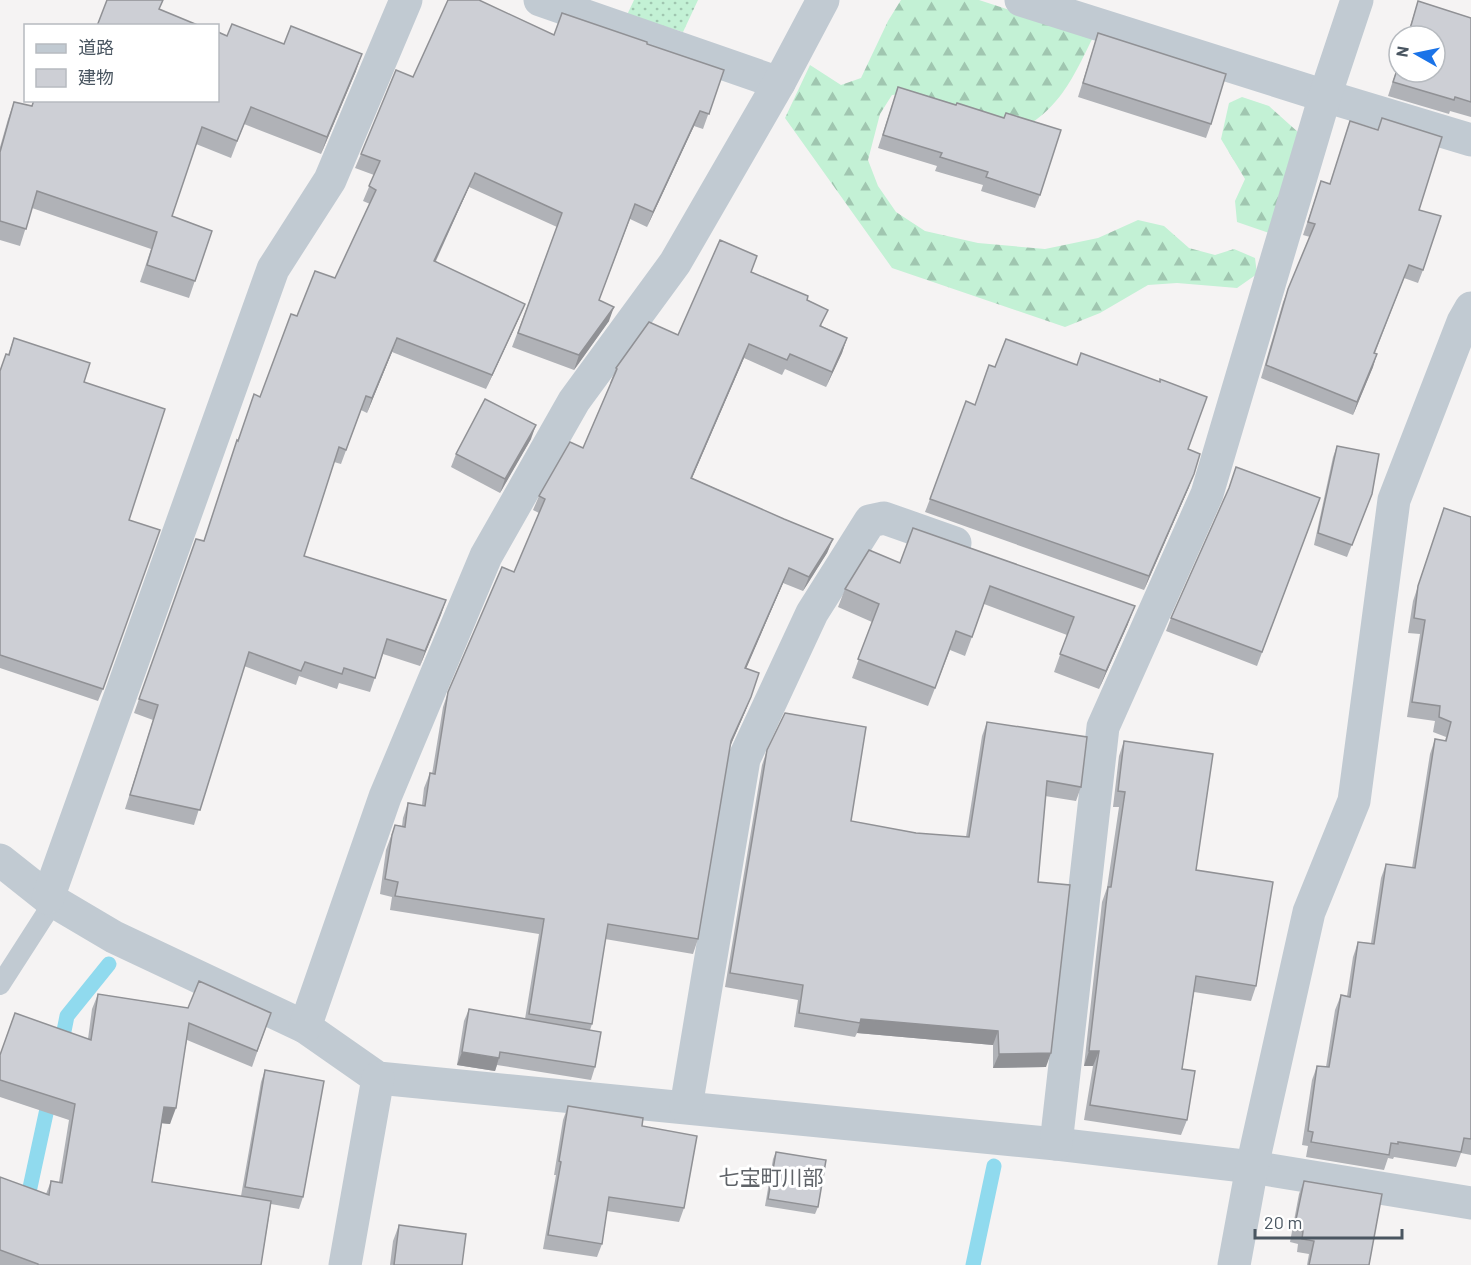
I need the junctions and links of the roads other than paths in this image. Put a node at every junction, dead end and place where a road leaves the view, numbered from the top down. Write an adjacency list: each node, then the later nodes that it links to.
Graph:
1 (406, 0): 12 (street)
2 (540, 0): 6 (street)
3 (823, 0): 6 (street)
4 (1021, 0): 7 (street)
5 (1357, 0): 7 (street)
6 (779, 83): 14 (street)
7 (1325, 96): 8 (street); 17 (street)
8 (1471, 140)
9 (1471, 308): 18 (street)
10 (985, 554): 16 (street)
11 (0, 860): 12 (street)
12 (51, 900): 13 (lane); 14 (street)
13 (0, 985)
14 (304, 1027): 15 (street)
15 (378, 1078): 16 (street); 20 (street)
16 (686, 1107): 17 (street)
17 (1056, 1144): 18 (street)
18 (1252, 1167): 19 (street); 21 (street)
19 (1471, 1203)
20 (345, 1265)
21 (1234, 1265)

